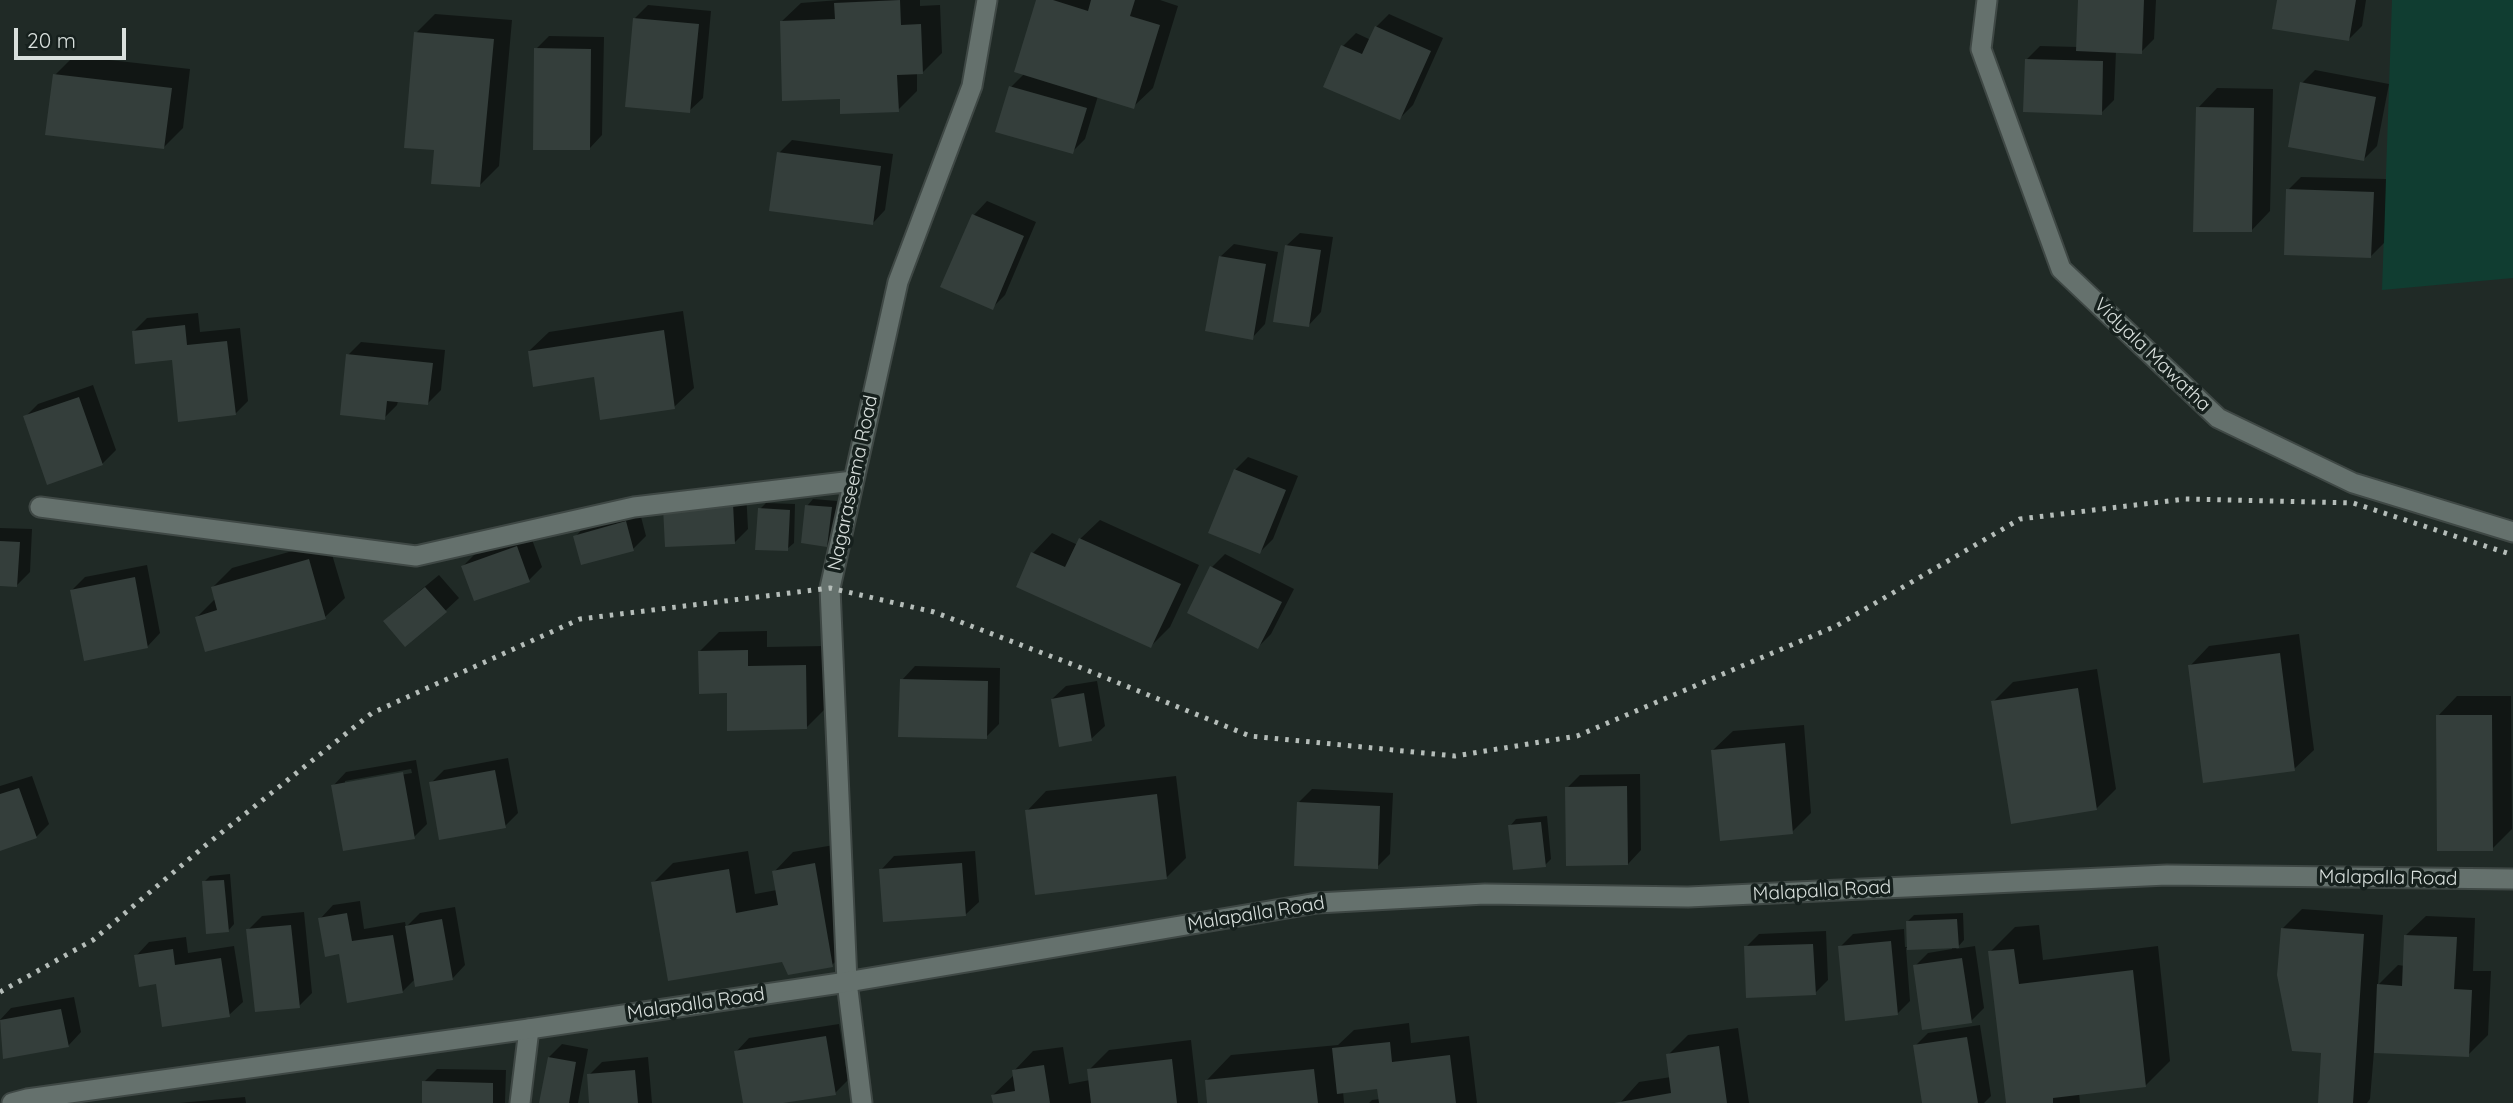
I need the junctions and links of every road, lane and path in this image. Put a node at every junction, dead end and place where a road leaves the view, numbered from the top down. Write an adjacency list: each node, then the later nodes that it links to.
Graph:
1 (987, 0): 3 (street, Nagaraseema Road)
2 (1987, 0): 5 (street, Vidyala Mawatha)
3 (852, 481): 4 (street); 7 (street, Nagaraseema Road)
4 (40, 507)
5 (2513, 532)
6 (2513, 879): 7 (street, Malapalla Road)
7 (847, 982): 8 (street, Malapalla Road); 11 (street, Nagaraseema Road)
8 (529, 1029): 9 (street, Malapalla Road); 10 (street)
9 (12, 1103)
10 (520, 1103)
11 (862, 1103)

